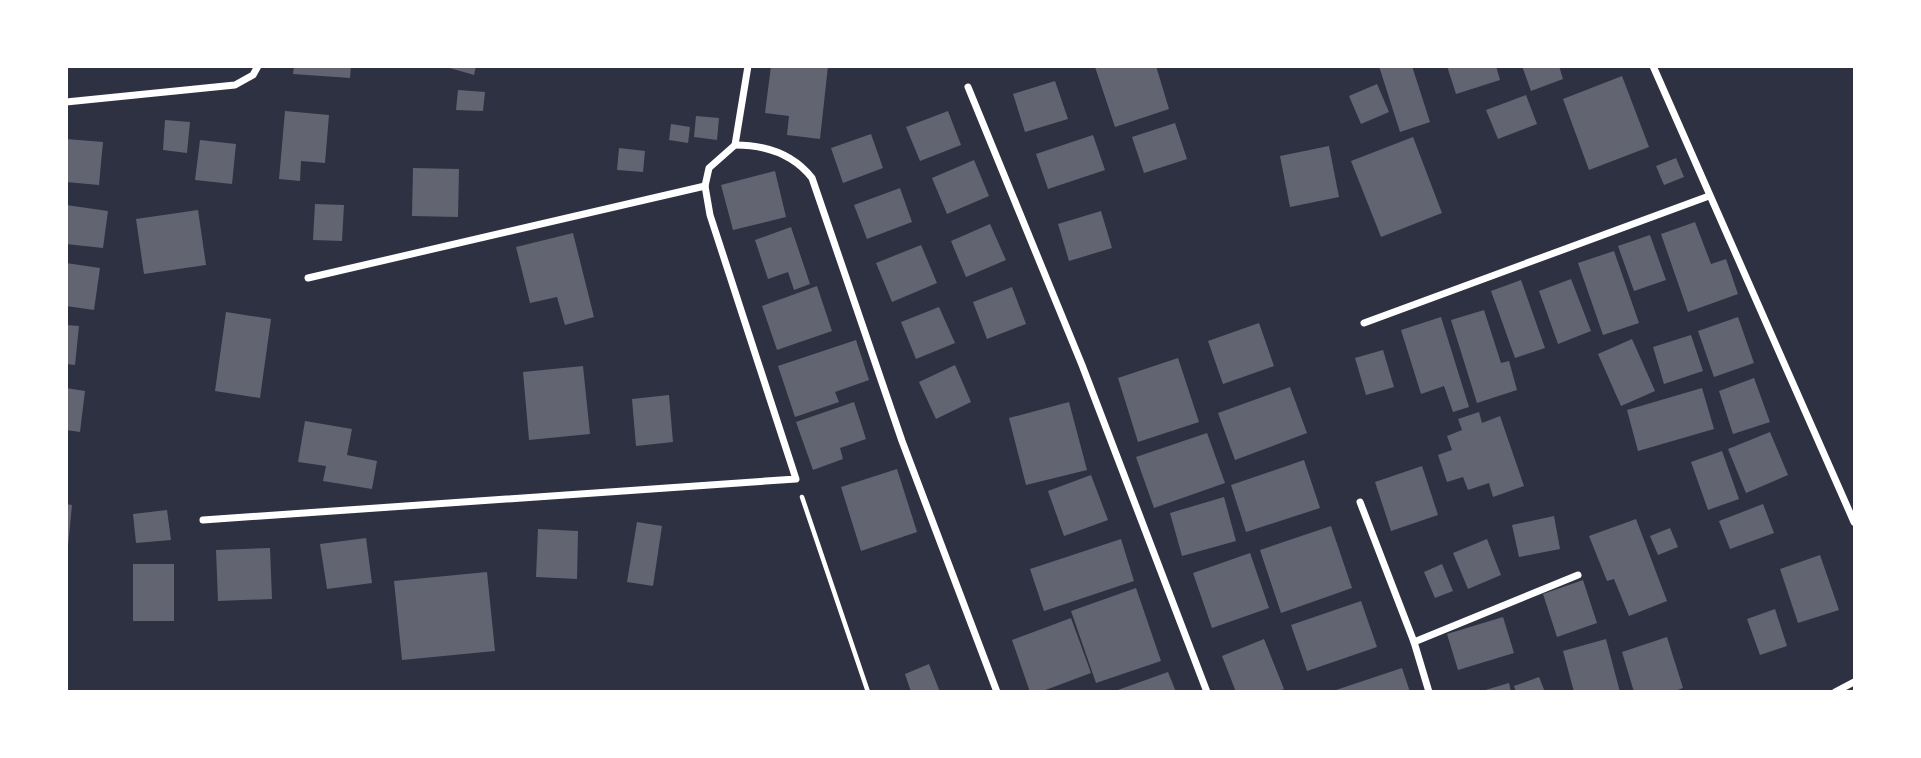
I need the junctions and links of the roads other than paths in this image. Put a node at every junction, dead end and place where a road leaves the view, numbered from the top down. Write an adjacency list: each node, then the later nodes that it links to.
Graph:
1 (258, 66): 5 (street)
2 (748, 66): 6 (street)
3 (1653, 66): 8 (street)
4 (968, 88): 18 (street)
5 (66, 102)
6 (735, 145): 7 (street); 17 (street)
7 (705, 186): 9 (street); 12 (street)
8 (1709, 196): 10 (street); 13 (street)
9 (308, 278)
10 (1364, 323)
11 (1360, 502): 15 (street)
12 (203, 520)
13 (1854, 522)
14 (1578, 575): 15 (street)
15 (1414, 642): 19 (street)
16 (1854, 682): 20 (street)
17 (997, 691)
18 (1207, 691)
19 (1429, 691)
20 (1835, 691)

